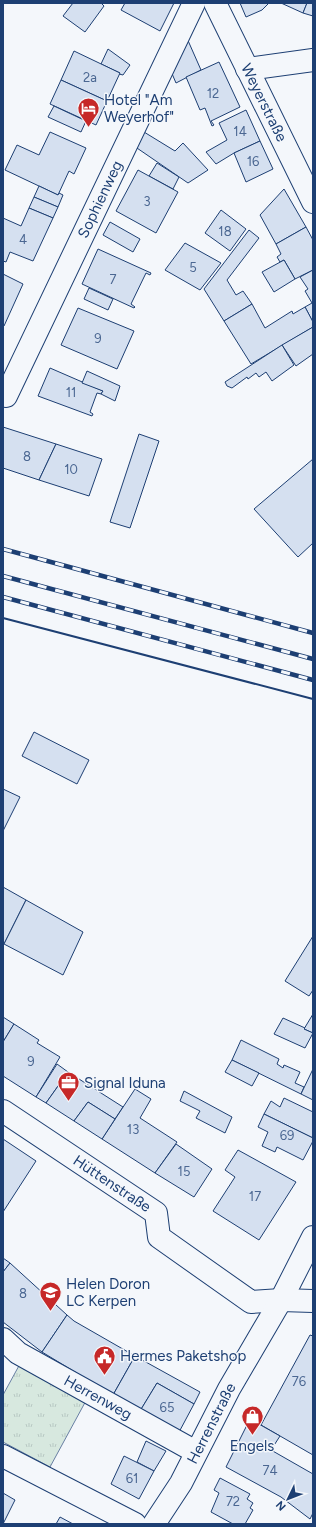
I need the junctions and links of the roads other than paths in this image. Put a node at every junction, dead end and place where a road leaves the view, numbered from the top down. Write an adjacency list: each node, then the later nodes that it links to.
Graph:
1 (194, 3): 6 (street, Sophienweg)
2 (215, 3): 4 (street, Weyerstraße)
3 (313, 60): 4 (street)
4 (247, 69): 5 (street, Weyerstraße)
5 (313, 202)
6 (6, 396)
7 (3, 1111): 9 (street, Hüttenstraße)
8 (313, 1237): 9 (street, Herrenstraße)
9 (281, 1300): 10 (street, Hüttenstraße); 12 (street, Herrenstraße)
10 (313, 1301)
11 (3, 1339): 12 (street, Herrenweg)
12 (196, 1452): 15 (street, Herrenstraße)
13 (3, 1456): 14 (street)
14 (135, 1524)
15 (154, 1524)

